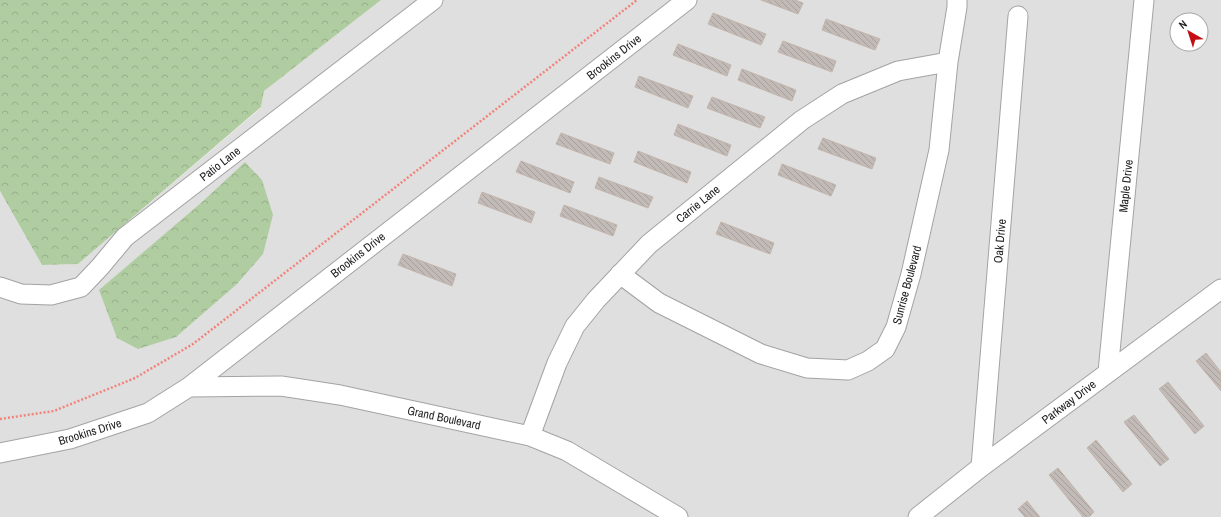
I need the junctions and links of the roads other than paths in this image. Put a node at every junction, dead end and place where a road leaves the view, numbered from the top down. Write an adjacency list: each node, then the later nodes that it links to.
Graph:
1 (433, 0): 8 (street, Patio Lane)
2 (687, 0): 11 (street, Brookins Drive)
3 (957, 0): 6 (street, Sunrise Boulevard)
4 (1144, 0): 10 (street, Maple Drive)
5 (1018, 16): 14 (street, Oak Drive)
6 (948, 62): 7 (street, Carrie Lane); 7 (street, Sunrise Boulevard)
7 (620, 274): 12 (street, Carrie Lane)
8 (0, 287)
9 (1221, 289): 10 (street, Parkway Drive)
10 (1108, 372): 14 (street, Parkway Drive)
11 (189, 387): 12 (street, Grand Boulevard); 13 (street, Brookins Drive)
12 (530, 436): 15 (street, Grand Boulevard)
13 (0, 453)
14 (981, 467): 16 (street, Parkway Drive)
15 (678, 517)
16 (918, 517)

